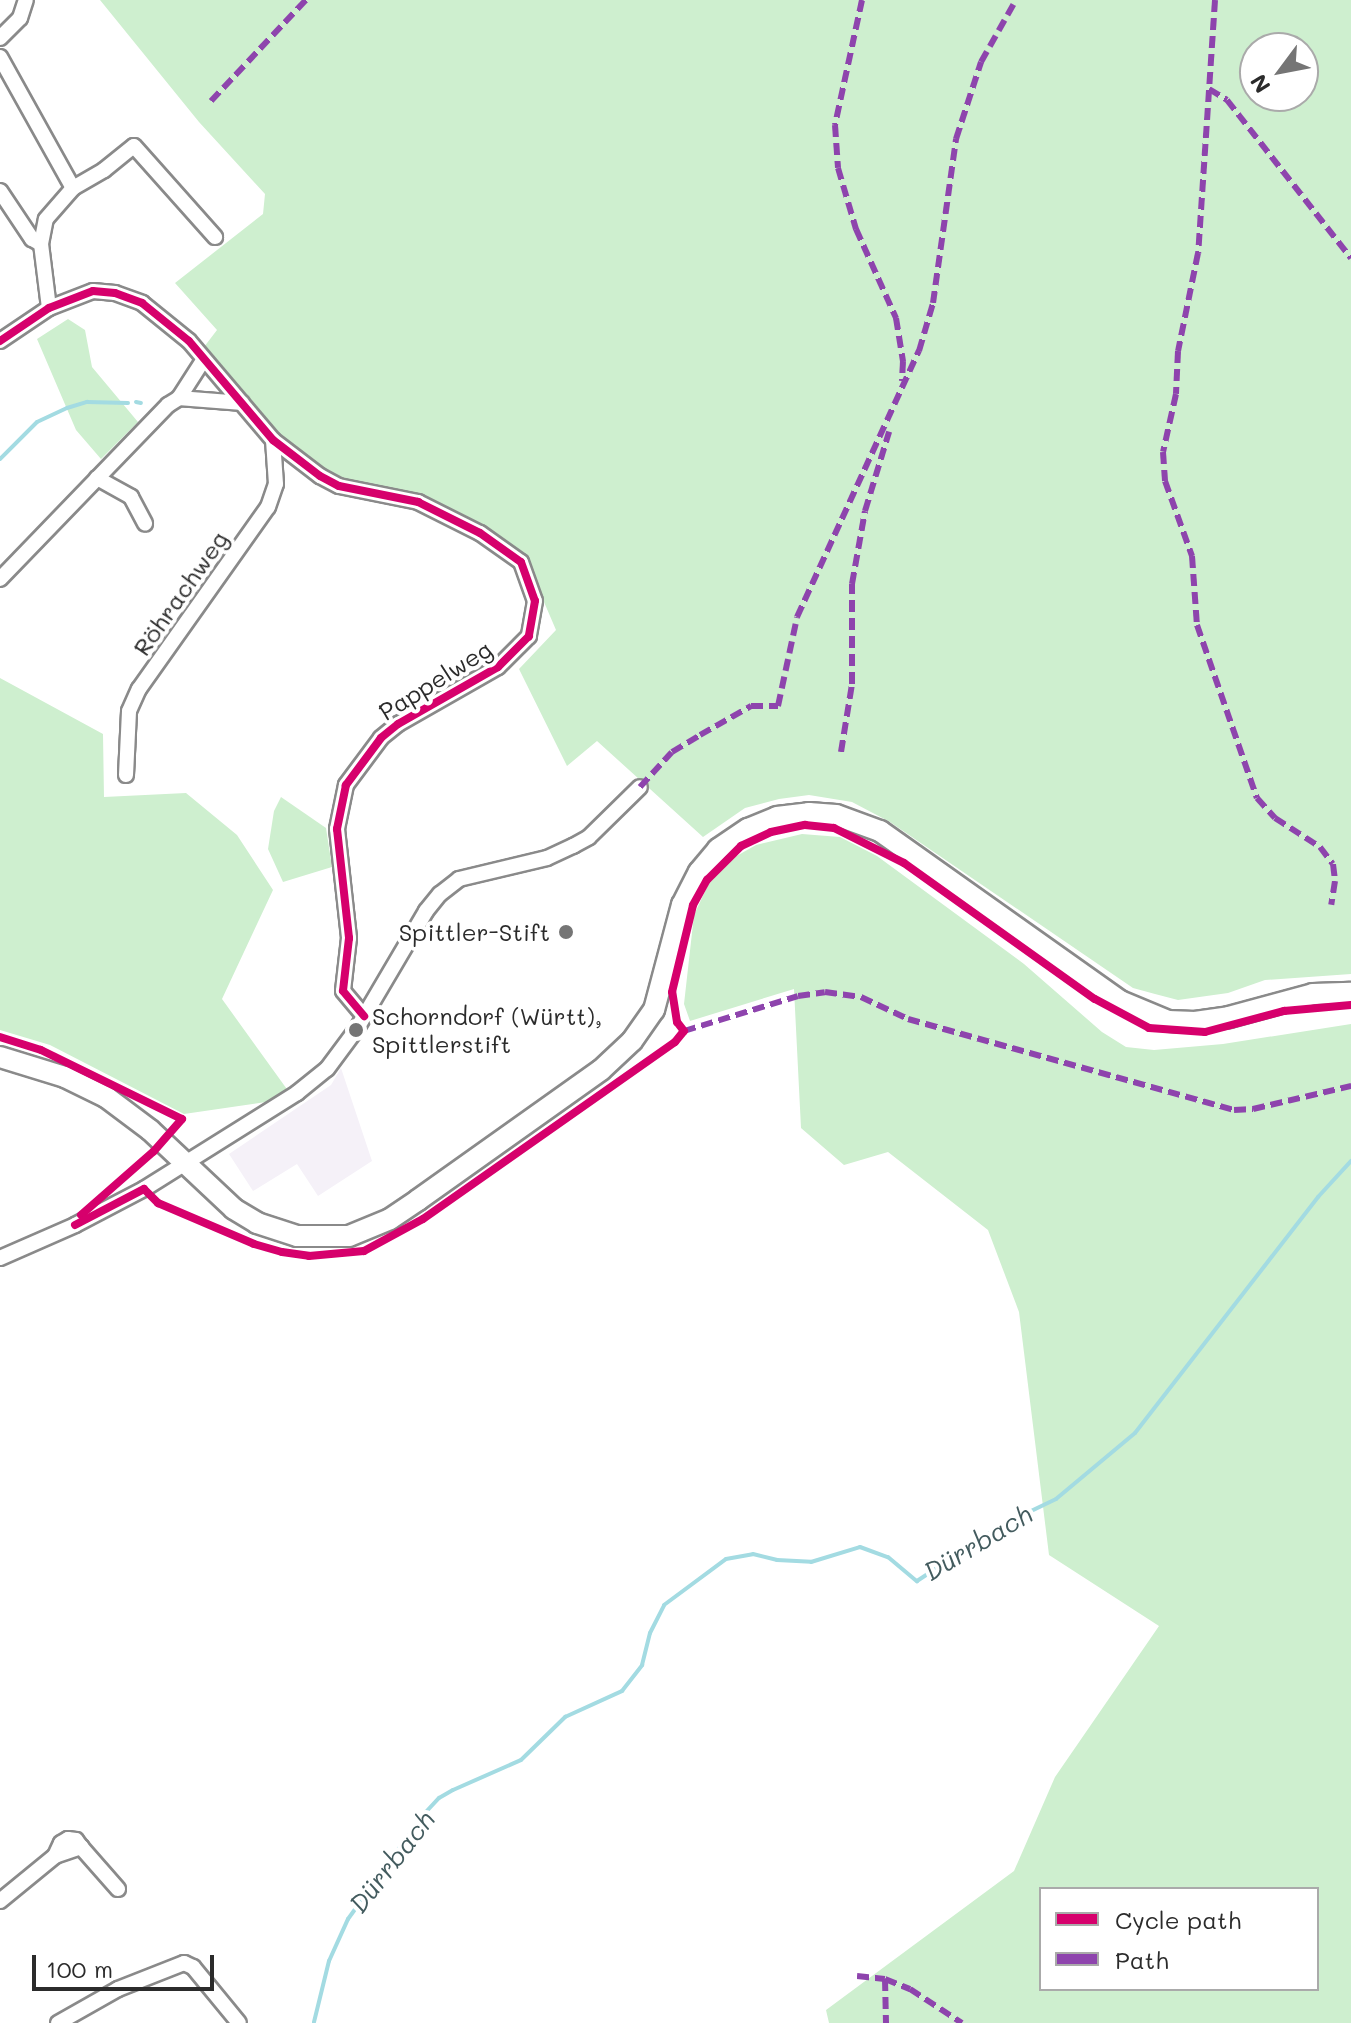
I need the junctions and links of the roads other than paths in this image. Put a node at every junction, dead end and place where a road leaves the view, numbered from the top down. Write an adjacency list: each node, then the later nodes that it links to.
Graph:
1 (26, 0): 2 (street)
2 (0, 38)
3 (0, 57): 4 (street)
4 (73, 188): 6 (street); 7 (street)
5 (0, 191): 7 (street)
6 (215, 237)
7 (41, 244): 8 (street)
8 (49, 308): 9 (street, Pappelweg); 10 (street, Pappelweg)
9 (0, 341)
10 (204, 359): 11 (street); 12 (street, Pappelweg)
11 (179, 398): 12 (street); 14 (street)
12 (242, 403): 13 (street, Pappelweg)
13 (273, 440): 17 (street, Röhrachweg); 20 (street, Pappelweg)
14 (97, 478): 15 (street); 16 (street)
15 (145, 523)
16 (0, 579)
17 (126, 775)
18 (640, 787): 20 (street)
19 (1351, 993): 22 (main road)
20 (364, 1016): 22 (street)
21 (0, 1057): 22 (main road)
22 (185, 1163): 23 (street)
23 (0, 1258)
24 (118, 1889): 25 (street)
25 (0, 1901)
26 (58, 2023): 27 (street)
27 (239, 2023)

